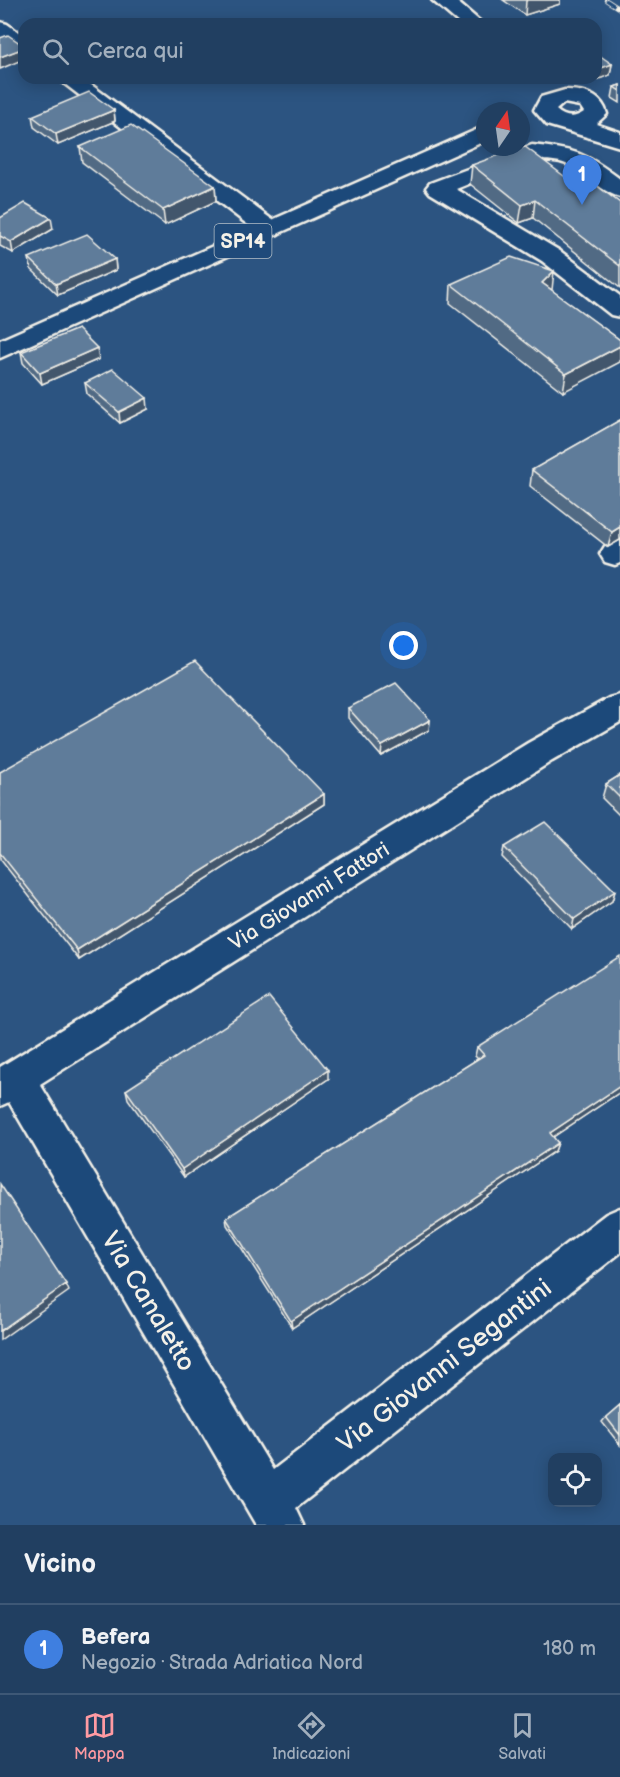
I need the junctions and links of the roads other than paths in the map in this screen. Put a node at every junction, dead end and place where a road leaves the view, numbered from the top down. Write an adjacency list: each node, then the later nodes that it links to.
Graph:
1 (442, 0): 2 (street)
2 (465, 18)
3 (0, 28): 4 (street)
4 (18, 42)
5 (76, 84): 15 (street)
6 (541, 101): 7 (street); 8 (street)
7 (590, 104): 8 (street); 9 (street)
8 (569, 123): 11 (street)
9 (620, 130)
10 (476, 137): 12 (street, SP14)
11 (620, 140)
12 (408, 167): 13 (street); 15 (street, SP14)
13 (438, 188): 14 (street); 16 (street)
14 (620, 190)
15 (270, 229): 17 (street, SP14)
16 (620, 309)
17 (0, 350)
18 (620, 707): 19 (street, Via Giovanni Fattori)
19 (8, 1083): 21 (street, Via Canaletto)
20 (620, 1228): 21 (street, Via Giovanni Segantini)
21 (275, 1514)

